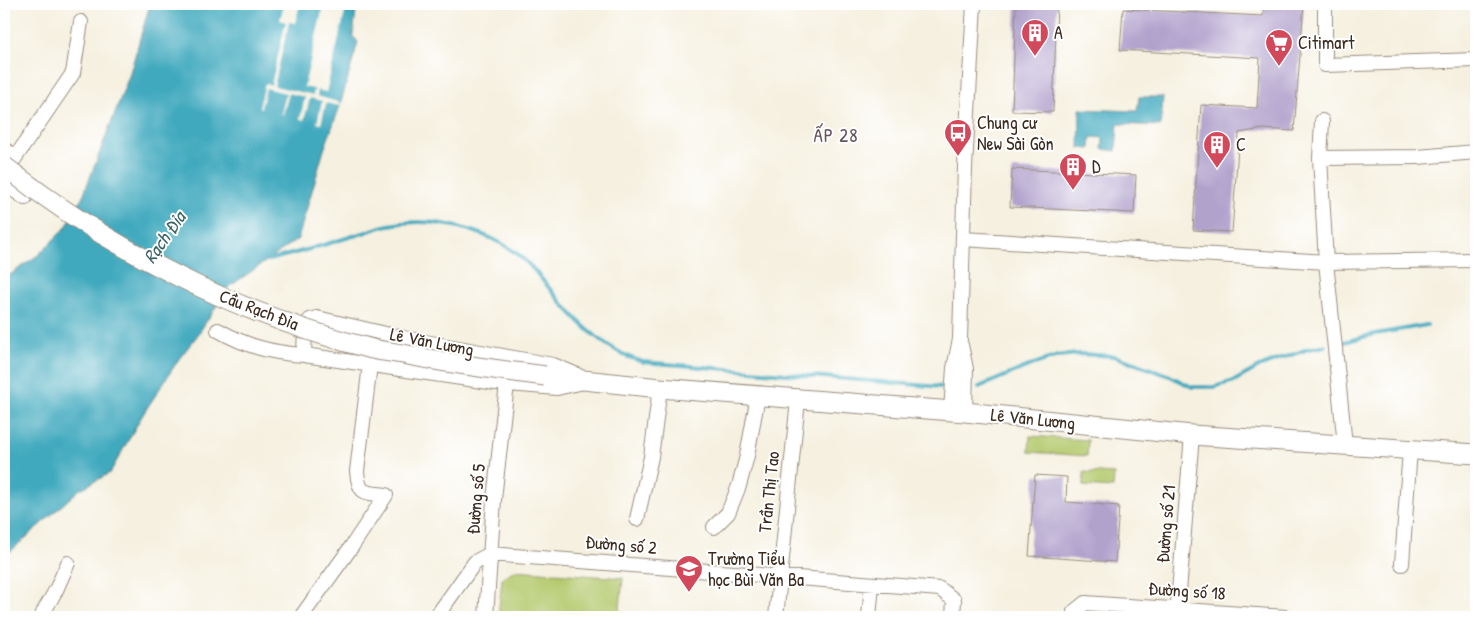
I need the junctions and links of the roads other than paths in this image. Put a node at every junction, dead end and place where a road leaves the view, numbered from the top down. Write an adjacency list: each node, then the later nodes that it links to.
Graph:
1 (974, 4): 12 (street)
2 (1325, 4): 4 (street)
3 (81, 22): 7 (street)
4 (1476, 60)
5 (1322, 121): 8 (street)
6 (1476, 152): 8 (street)
7 (7, 158): 9 (street); 18 (main road, Cầu Rạch Đỉa, bridge)
8 (1320, 158): 14 (street)
9 (4, 174)
10 (4, 183): 11 (street)
11 (24, 198)
12 (963, 238): 14 (street); 24 (street)
13 (1476, 260): 14 (street)
14 (1326, 262): 26 (street)
15 (218, 330): 16 (street, Lê Văn Lương)
16 (304, 355): 17 (street, Lê Văn Lương); 19 (street, Lê Văn Lương)
17 (370, 365): 20 (street, Lê Văn Lương); 38 (street)
18 (545, 376): 19 (main road, Lê Văn Lương)
19 (590, 380): 20 (street, Lê Văn Lương); 21 (main road, Lê Văn Lương)
20 (507, 384): 31 (street, Đường số 5)
21 (660, 388): 22 (main road, Lê Văn Lương); 29 (street)
22 (758, 396): 23 (main road, Lê Văn Lương); 30 (street)
23 (798, 400): 24 (main road, Lê Văn Lương); 34 (street, Trần Thị Tao)
24 (958, 412): 25 (main road, Lê Văn Lương)
25 (1192, 435): 26 (main road, Lê Văn Lương); 37 (street, Đường số 21)
26 (1345, 446): 27 (main road, Lê Văn Lương)
27 (1410, 449): 28 (main road, Lê Văn Lương); 33 (street)
28 (1476, 454)
29 (637, 519)
30 (714, 527)
31 (490, 554): 34 (street, Đường số 2); 39 (street); 40 (street, Đường số 5)
32 (68, 563): 36 (street)
33 (1402, 564)
34 (779, 576): 35 (street, Đường số 2); 41 (street, Trần Thị Tao)
35 (872, 584): 42 (street); 43 (street, Đường số 2)
36 (43, 613)
37 (1177, 613): 44 (street, Đường số 18); 45 (street, Đường số 18)
38 (301, 617)
39 (436, 617)
40 (486, 617)
41 (776, 617)
42 (869, 617)
43 (953, 617)
44 (1074, 617)
45 (1278, 617)

